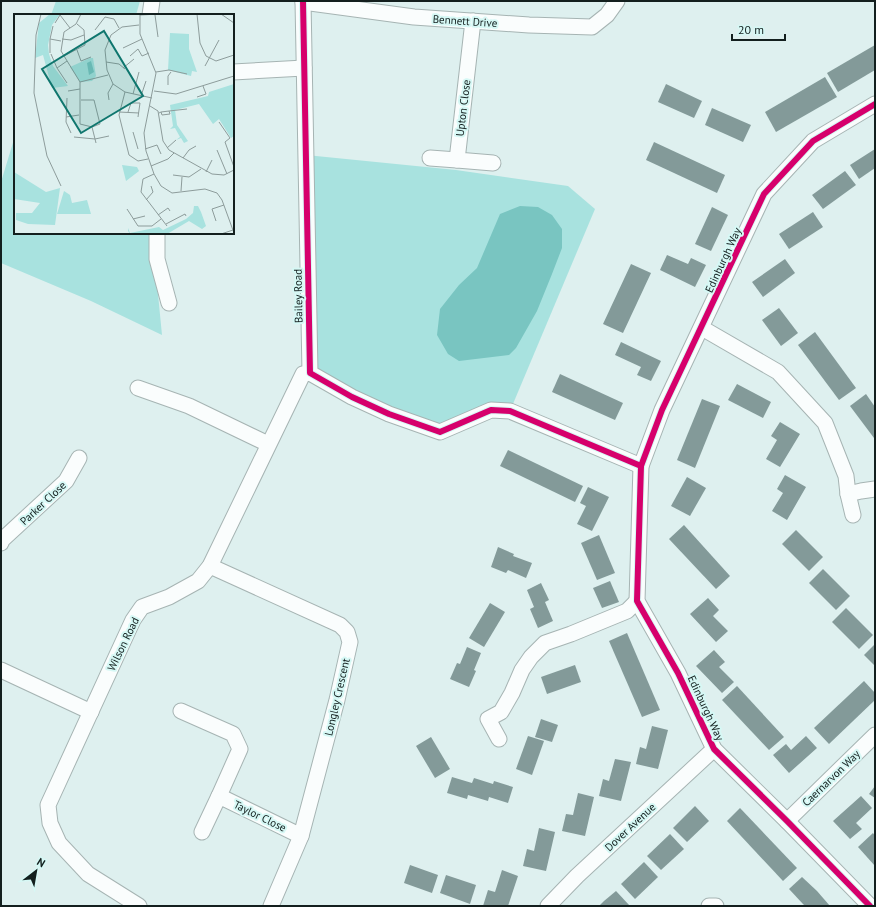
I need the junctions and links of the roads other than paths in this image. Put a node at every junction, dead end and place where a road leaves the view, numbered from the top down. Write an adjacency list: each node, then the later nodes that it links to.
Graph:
1 (152, 1): 4 (street)
2 (303, 1): 5 (street, Bennett Drive); 6 (street, Bailey Road)
3 (617, 1): 5 (street, Bennett Drive)
4 (150, 14)
5 (473, 21): 10 (street, Upton Close)
6 (304, 68): 7 (street); 15 (street, Bailey Road)
7 (234, 72)
8 (875, 104): 14 (street, Edinburgh Way)
9 (430, 158): 10 (street)
10 (457, 160): 11 (street)
11 (492, 163)
12 (157, 234): 13 (street)
13 (169, 303)
14 (702, 328): 19 (street, Edinburgh Way); 21 (street)
15 (310, 373): 17 (street, Wilson Road); 19 (street)
16 (138, 388): 17 (street)
17 (268, 444): 24 (street, Wilson Road)
18 (79, 458): 23 (street, Parker Close)
19 (641, 466): 25 (street, Edinburgh Way)
20 (875, 489): 21 (street)
21 (848, 494): 22 (street)
22 (853, 515)
23 (1, 543)
24 (210, 566): 28 (street, Wilson Road); 35 (street, Longley Crescent)
25 (637, 601): 30 (street); 31 (street, Edinburgh Way)
26 (1, 670): 28 (street)
27 (181, 711): 32 (street)
28 (91, 712): 36 (street, Wilson Road)
29 (875, 735): 33 (street, Caernarvon Way)
30 (499, 739)
31 (714, 749): 33 (street, Edinburgh Way); 38 (street, Dover Avenue)
32 (218, 796): 34 (street); 35 (street, Taylor Close)
33 (787, 821): 41 (street, Edinburgh Way)
34 (202, 832)
35 (301, 836): 37 (street, Longley Crescent)
36 (139, 906)
37 (271, 906)
38 (548, 906)
39 (709, 906): 40 (street)
40 (716, 906)
41 (870, 906)

